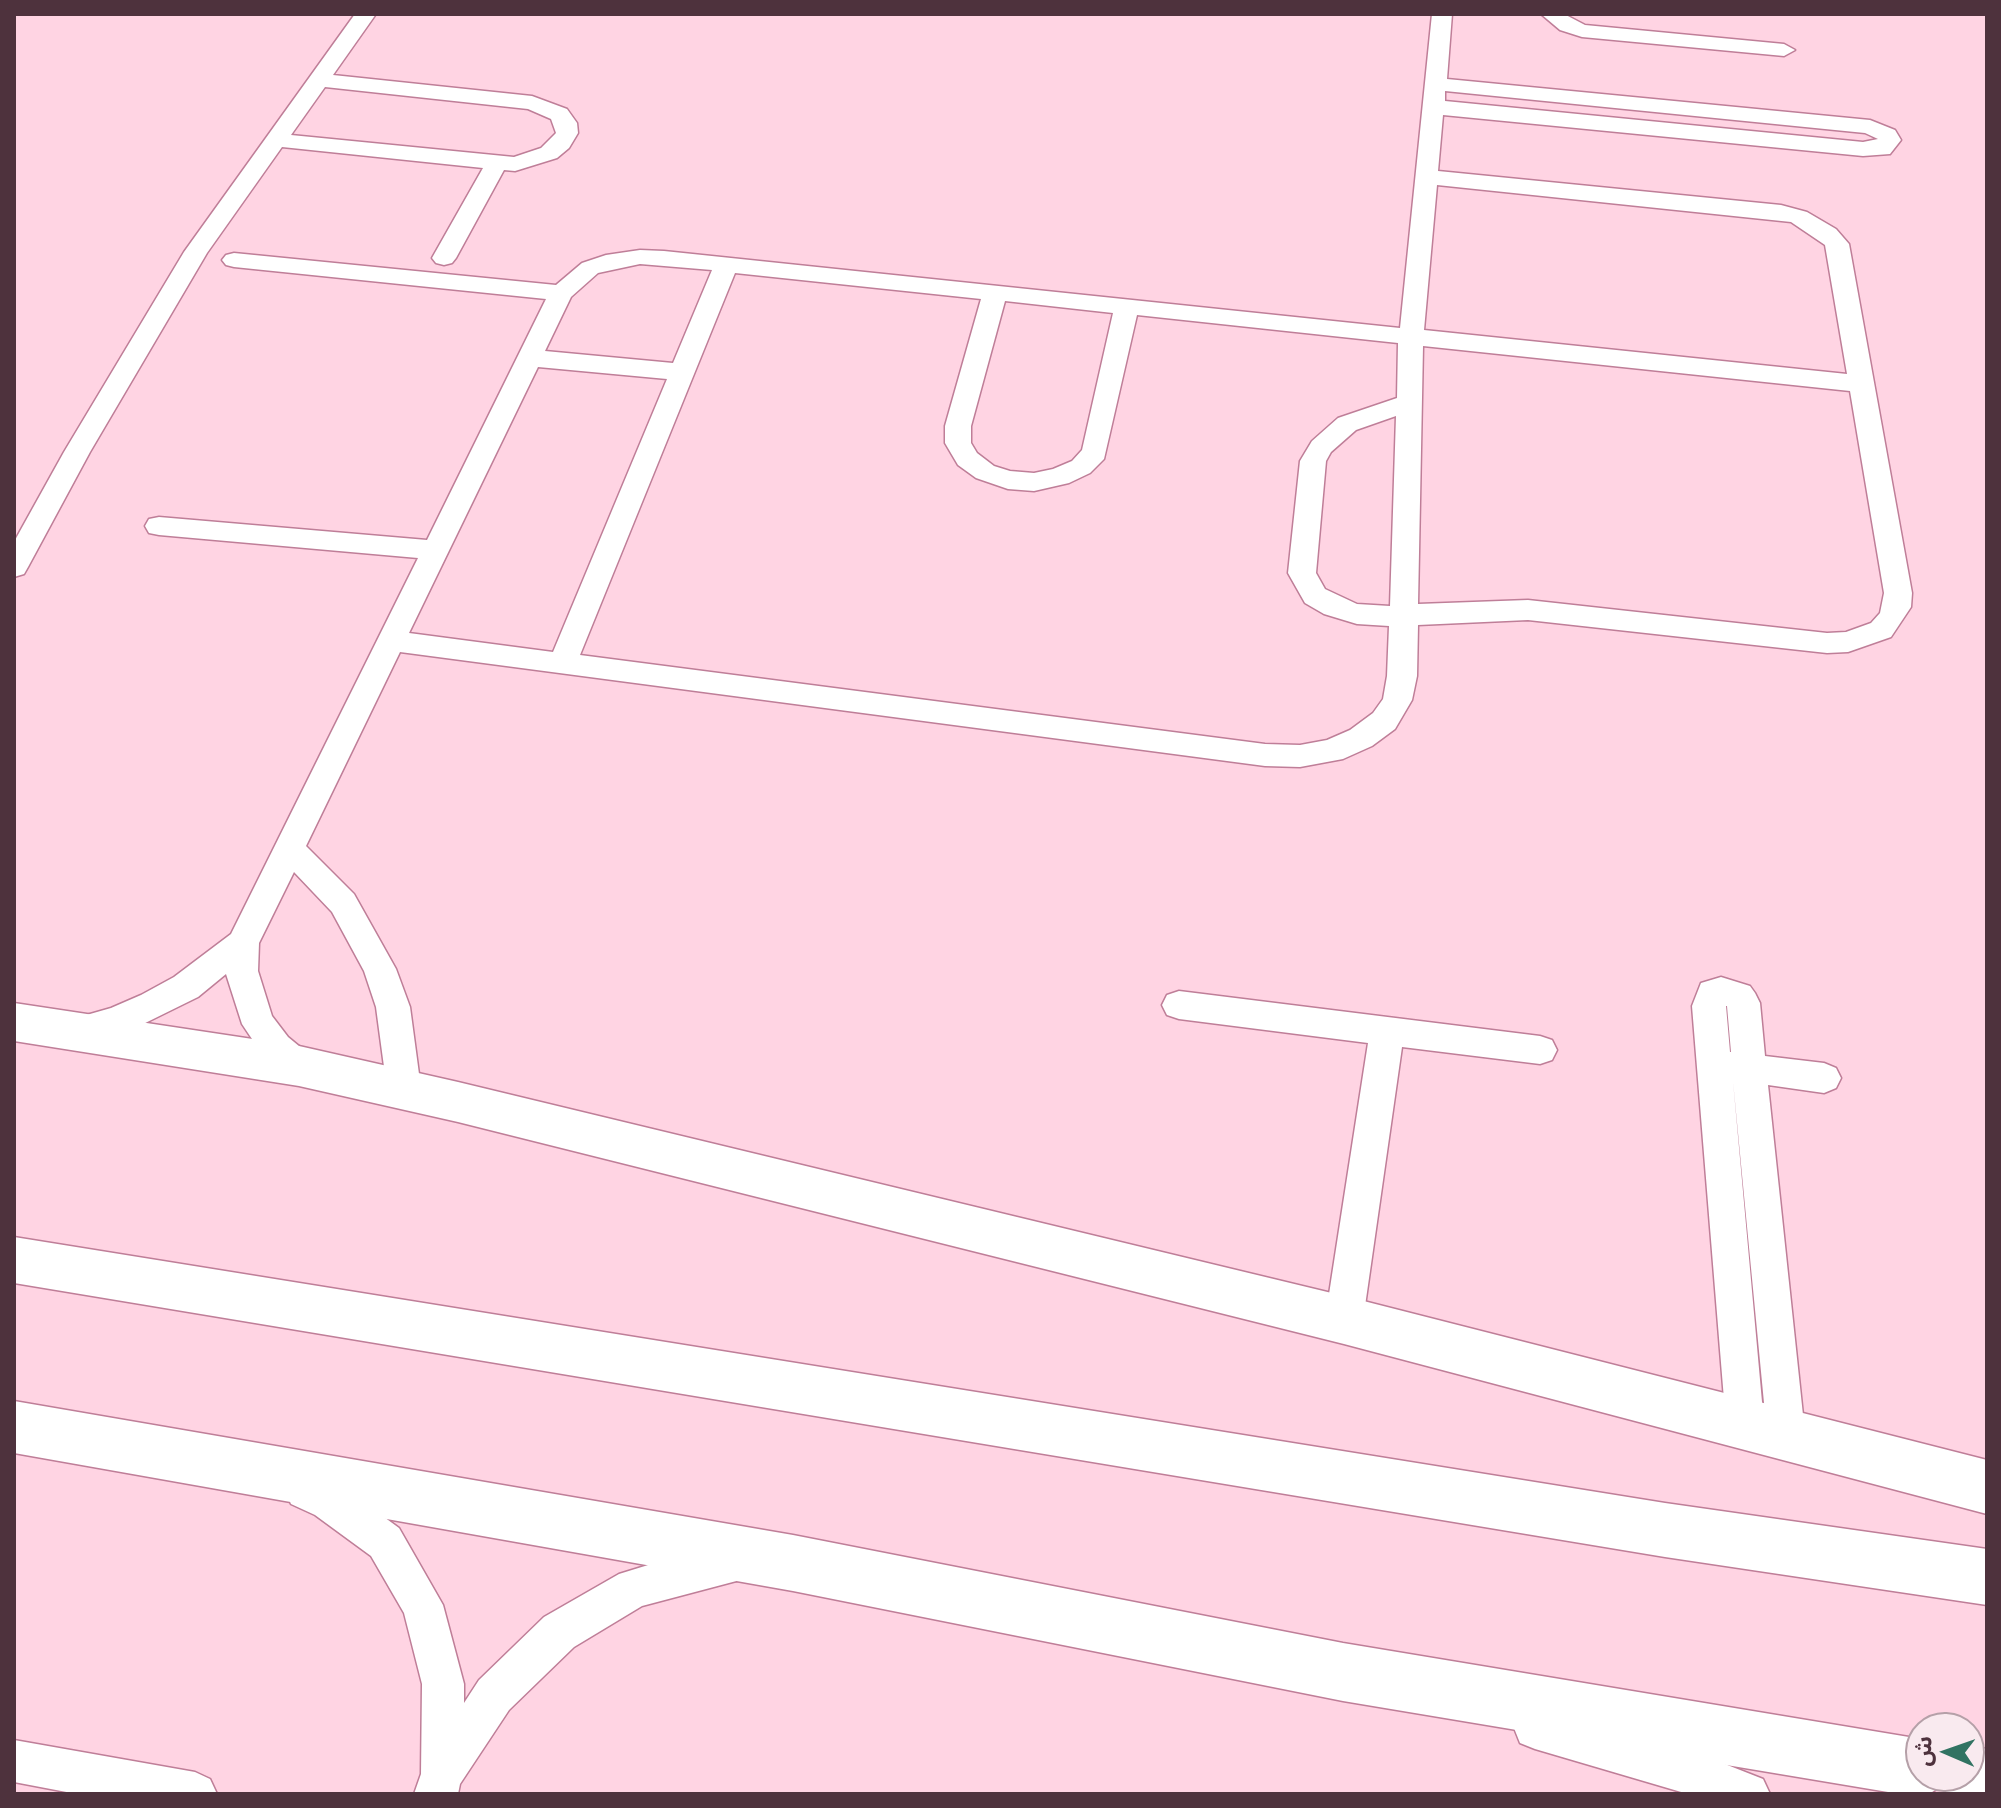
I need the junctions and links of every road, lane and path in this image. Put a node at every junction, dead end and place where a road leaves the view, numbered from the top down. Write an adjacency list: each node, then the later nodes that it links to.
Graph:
1 (366, 14): 5 (lane)
2 (1442, 14): 6 (lane)
3 (1551, 14): 4 (lane)
4 (1784, 50)
5 (317, 80): 7 (lane); 8 (lane)
6 (1435, 96): 6 (lane); 9 (lane)
7 (275, 140): 8 (lane); 23 (lane)
8 (496, 164): 10 (lane)
9 (1427, 177): 16 (lane); 19 (lane)
10 (444, 258)
11 (234, 260): 13 (lane)
12 (727, 264): 13 (lane); 14 (lane); 18 (lane)
13 (561, 293): 17 (lane)
14 (995, 293): 15 (lane); 15 (lane)
15 (1127, 307): 16 (lane)
16 (1411, 337): 19 (lane); 20 (lane)
17 (530, 358): 18 (lane); 22 (lane)
18 (682, 372): 26 (lane)
19 (1862, 384): 24 (lane)
20 (1410, 402): 24 (lane); 24 (lane)
21 (159, 526): 22 (lane)
22 (436, 550): 25 (lane)
23 (14, 567)
24 (1405, 615): 26 (lane)
25 (392, 641): 26 (lane); 27 (lane)
26 (562, 664)
27 (290, 850): 28 (lane); 38 (lane)
28 (243, 943): 31 (lane); 35 (lane)
29 (1179, 1005): 32 (lane)
30 (14, 1022): 31 (street)
31 (80, 1031): 35 (street)
32 (1387, 1031): 33 (lane); 40 (lane)
33 (1540, 1050)
34 (1714, 1065): 36 (lane); 36 (lane); 42 (lane)
35 (299, 1066): 38 (street)
36 (1750, 1069): 37 (lane); 42 (lane)
37 (1824, 1078)
38 (404, 1089): 40 (street)
39 (14, 1260): 46 (street)
40 (1344, 1320): 42 (street)
41 (14, 1427): 43 (street)
42 (1765, 1429): 44 (street)
43 (262, 1471): 45 (street); 50 (lane)
44 (1987, 1487)
45 (793, 1563): 47 (street); 50 (lane)
46 (1987, 1577)
47 (1343, 1672): 49 (street); 52 (lane)
48 (14, 1761): 51 (lane)
49 (1905, 1765)
50 (439, 1784)
51 (195, 1794)
52 (1748, 1794)

